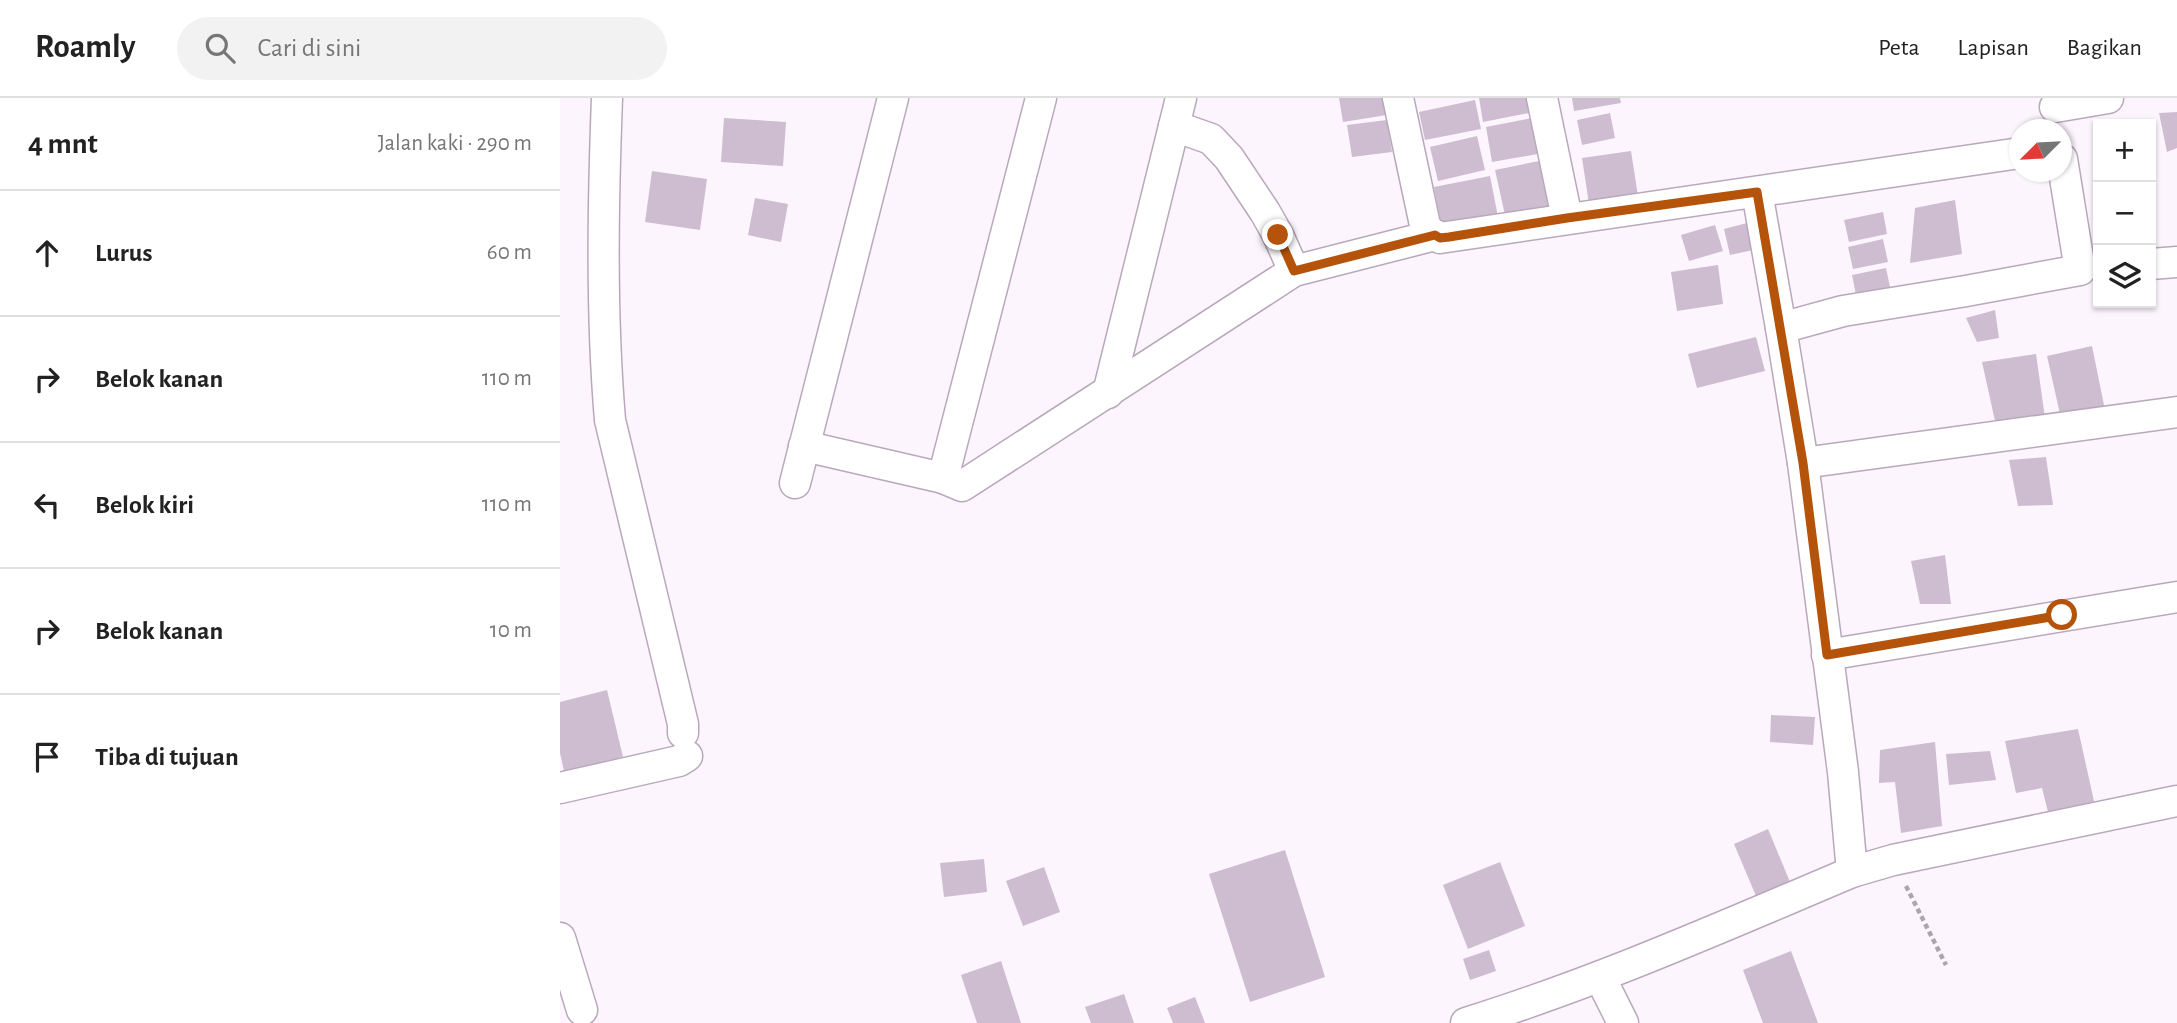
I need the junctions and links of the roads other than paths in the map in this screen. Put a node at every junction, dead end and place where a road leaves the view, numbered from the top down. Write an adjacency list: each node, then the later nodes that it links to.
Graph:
1 (607, 98): 27 (street)
2 (893, 98): 21 (street)
3 (1041, 98): 23 (street)
4 (1398, 98): 13 (street)
5 (1542, 98): 12 (street)
6 (2108, 98): 7 (street)
7 (2055, 111)
8 (1178, 112): 17 (street); 19 (street)
9 (2009, 155): 11 (street)
10 (2068, 182): 16 (street)
11 (1757, 192): 12 (street); 18 (street)
12 (1567, 218): 13 (street)
13 (1435, 235): 17 (street)
14 (2177, 261): 15 (street)
15 (2156, 263)
16 (2089, 269): 18 (street)
17 (1294, 271): 19 (street)
18 (1781, 328): 22 (street)
19 (1108, 393): 23 (street)
20 (2177, 412): 22 (street)
21 (803, 446): 23 (street); 24 (street)
22 (1803, 463): 26 (street)
23 (943, 478)
24 (795, 483)
25 (2177, 597): 26 (street)
26 (1827, 655): 29 (street)
27 (560, 788)
28 (2177, 801): 29 (street)
29 (1852, 872): 31 (street)
30 (560, 937): 32 (street)
31 (1600, 977): 33 (street); 34 (street)
32 (582, 1010)
33 (1466, 1023)
34 (1623, 1023)

